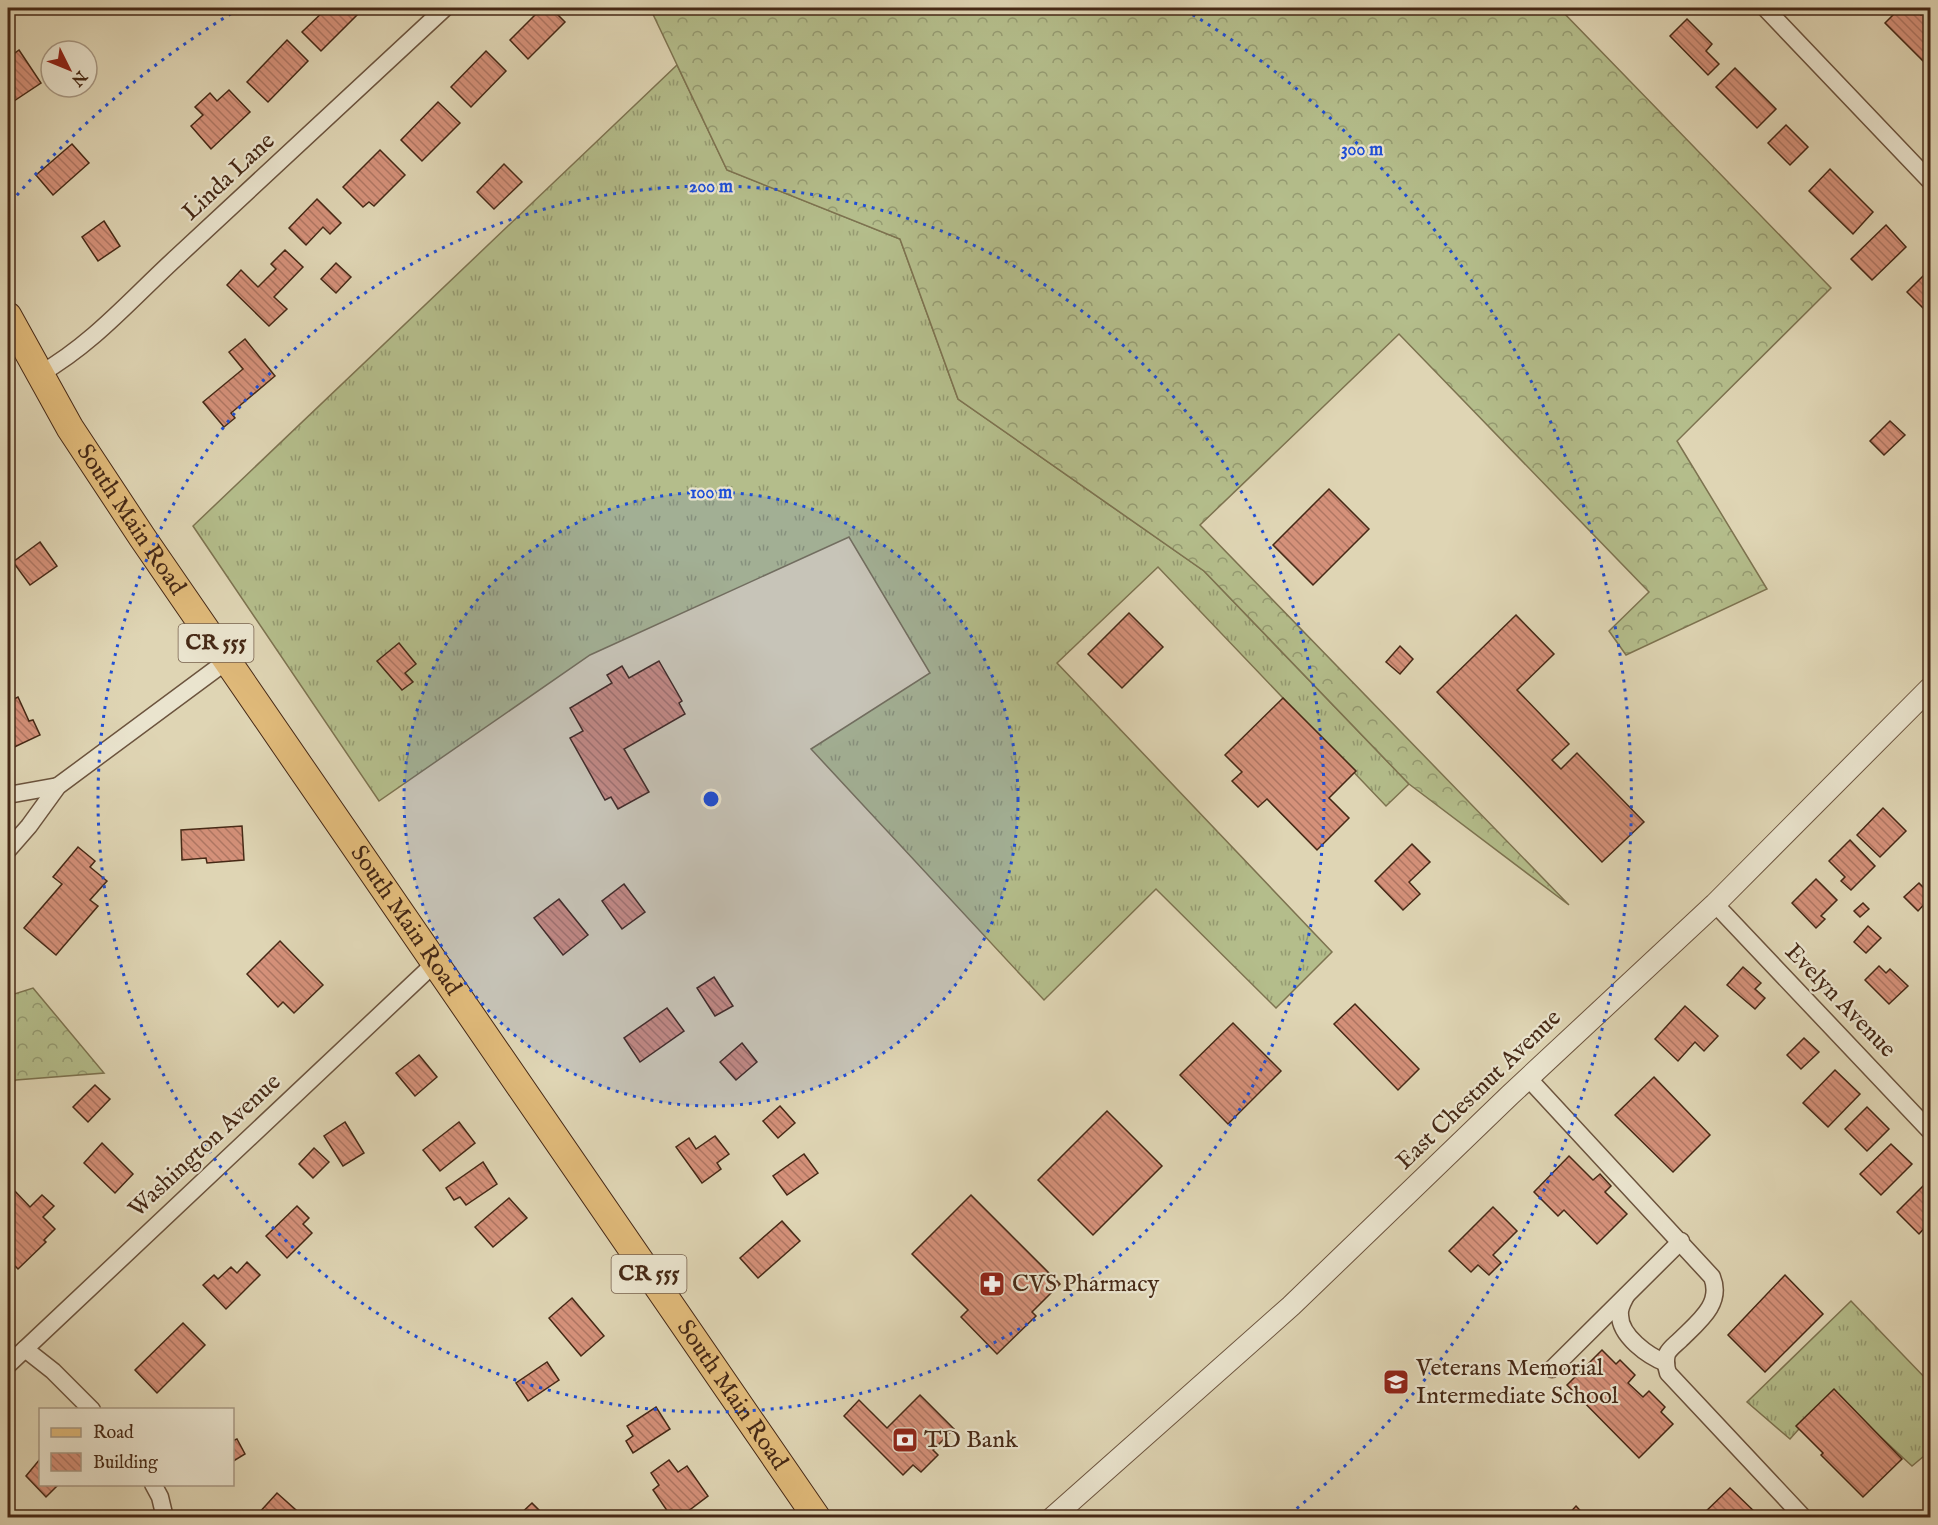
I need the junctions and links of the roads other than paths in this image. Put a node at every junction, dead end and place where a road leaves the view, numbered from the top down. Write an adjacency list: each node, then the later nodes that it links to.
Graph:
1 (445, 8): 5 (street, Linda Lane)
2 (1765, 8): 3 (street)
3 (1930, 181)
4 (8, 316): 5 (main road, South Main Road / CR 555)
5 (40, 374): 6 (main road, South Main Road / CR 555)
6 (228, 660): 8 (street); 12 (main road, South Main Road / CR 555)
7 (1930, 688): 11 (street, East Chestnut Avenue)
8 (58, 786): 9 (street); 10 (street)
9 (8, 795)
10 (8, 850)
11 (1714, 904): 13 (street, East Chestnut Avenue); 14 (street, Evelyn Avenue)
12 (435, 963): 17 (street, Washington Avenue); 24 (main road, South Main Road / CR 555)
13 (1528, 1078): 15 (street); 25 (street, East Chestnut Avenue)
14 (1930, 1131)
15 (1681, 1241): 16 (street); 18 (street)
16 (1627, 1294): 18 (street); 20 (street)
17 (25, 1349): 19 (street, Washington Avenue); 21 (street)
18 (1666, 1363): 26 (street)
19 (8, 1365)
20 (1551, 1370)
21 (90, 1408)
22 (154, 1486): 23 (street)
23 (165, 1518)
24 (817, 1518)
25 (1052, 1518)
26 (1804, 1518)

